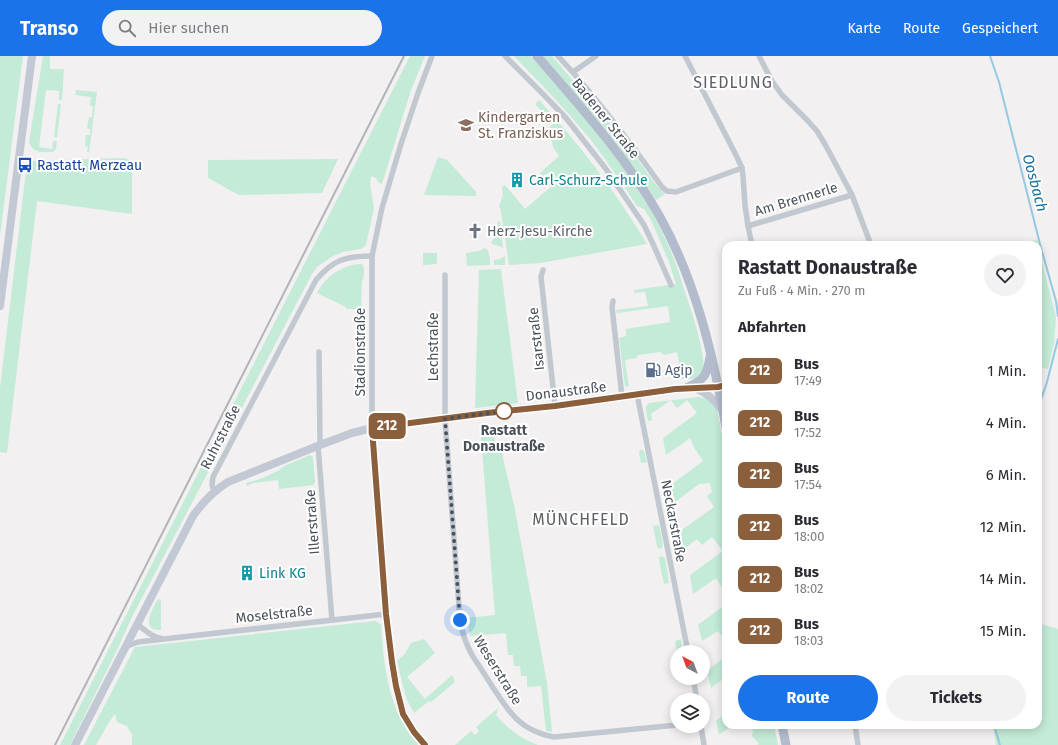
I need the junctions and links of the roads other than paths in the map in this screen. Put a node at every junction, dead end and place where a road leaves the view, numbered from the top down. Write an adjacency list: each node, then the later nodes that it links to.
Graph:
1 (32, 56): 20 (street)
2 (432, 56): 15 (street, Stadionstraße)
3 (505, 56): 18 (street)
4 (537, 56): 22 (main road, Badener Straße)
5 (558, 56): 9 (street)
6 (596, 56): 9 (street)
7 (685, 56): 10 (street)
8 (759, 56): 11 (street)
9 (573, 72): 10 (street)
10 (742, 168): 12 (street)
11 (852, 195): 12 (street, Am Brennerle); 14 (street)
12 (748, 226): 13 (street)
13 (751, 241)
14 (869, 241)
15 (372, 256): 30 (street, Stadionstraße); 32 (street, Ruhrstraße)
16 (543, 270): 27 (street, Isarstraße)
17 (445, 275): 29 (street, Lechstraße)
18 (671, 285)
19 (613, 301): 26 (street)
20 (0, 306)
21 (319, 352): 31 (street, Illerstraße)
22 (711, 355): 23 (main road, Badener Straße); 24 (main road)
23 (722, 386): 24 (street, Donaustraße)
24 (690, 388): 25 (street, Donaustraße); 28 (street)
25 (637, 394): 26 (street, Donaustraße); 37 (street, Neckarstraße)
26 (622, 396): 27 (street, Donaustraße)
27 (555, 406): 29 (street, Donaustraße)
28 (722, 410)
29 (445, 419): 30 (street, Donaustraße); 39 (street, Weserstraße)
30 (372, 428): 31 (street, Donaustraße); 33 (street, Stadionstraße)
31 (319, 446): 32 (street, Donaustraße); 34 (street, Illerstraße)
32 (214, 491): 35 (street, Ruhrstraße)
33 (386, 614): 34 (street, Moselstraße); 44 (street, Stadionstraße)
34 (332, 620): 36 (street, Moselstraße)
35 (137, 624): 36 (street); 38 (street, Ruhrstraße)
36 (164, 639): 38 (street, Moselstraße)
37 (687, 645)
38 (125, 647): 43 (street, Ruhrstraße)
39 (670, 727)
40 (783, 729): 46 (main road)
41 (856, 729): 47 (street)
42 (702, 733): 45 (street)
43 (75, 745)
44 (425, 745)
45 (704, 745)
46 (786, 745)
47 (858, 745)

